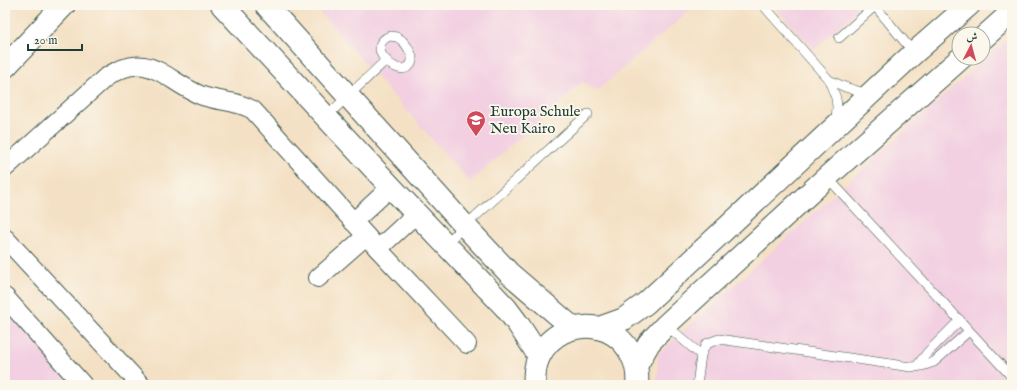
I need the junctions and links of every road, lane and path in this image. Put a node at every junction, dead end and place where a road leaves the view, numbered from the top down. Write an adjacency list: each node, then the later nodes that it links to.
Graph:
1 (64, 5): 15 (street)
2 (222, 5): 11 (street)
3 (266, 5): 8 (street)
4 (763, 5): 16 (lane)
5 (969, 5): 12 (street)
6 (876, 6): 10 (lane); 12 (lane)
7 (1012, 12): 9 (street)
8 (282, 22): 11 (street); 18 (street)
9 (991, 31)
10 (839, 38)
11 (259, 45): 20 (street)
12 (914, 53): 17 (street)
13 (386, 60): 18 (lane)
14 (952, 66): 23 (street)
15 (5, 67)
16 (829, 80): 17 (lane); 21 (lane)
17 (870, 94): 21 (street)
18 (347, 97): 20 (lane); 27 (street)
19 (588, 114): 27 (lane)
20 (326, 117): 24 (street)
21 (835, 126): 37 (street)
22 (5, 168): 26 (street)
23 (828, 177): 34 (lane); 35 (street)
24 (391, 187): 25 (street); 26 (street)
25 (416, 214): 30 (street); 31 (street)
26 (353, 222): 28 (street)
27 (465, 226): 30 (lane); 36 (street)
28 (366, 236): 31 (street); 32 (street)
29 (5, 238): 46 (street)
30 (445, 244): 41 (street)
31 (378, 249): 39 (street)
32 (318, 278)
33 (9, 308): 45 (street)
34 (960, 320): 38 (lane); 42 (lane)
35 (666, 324): 40 (lane); 43 (street)
36 (573, 328): 37 (street); 41 (street)
37 (599, 328): 43 (street)
38 (969, 331): 42 (lane); 44 (lane)
39 (467, 344)
40 (701, 355): 42 (lane); 48 (lane)
41 (539, 356): 47 (street)
42 (916, 367)
43 (636, 376)
44 (1012, 377)
45 (84, 385)
46 (141, 385)
47 (535, 385)
48 (697, 385)

